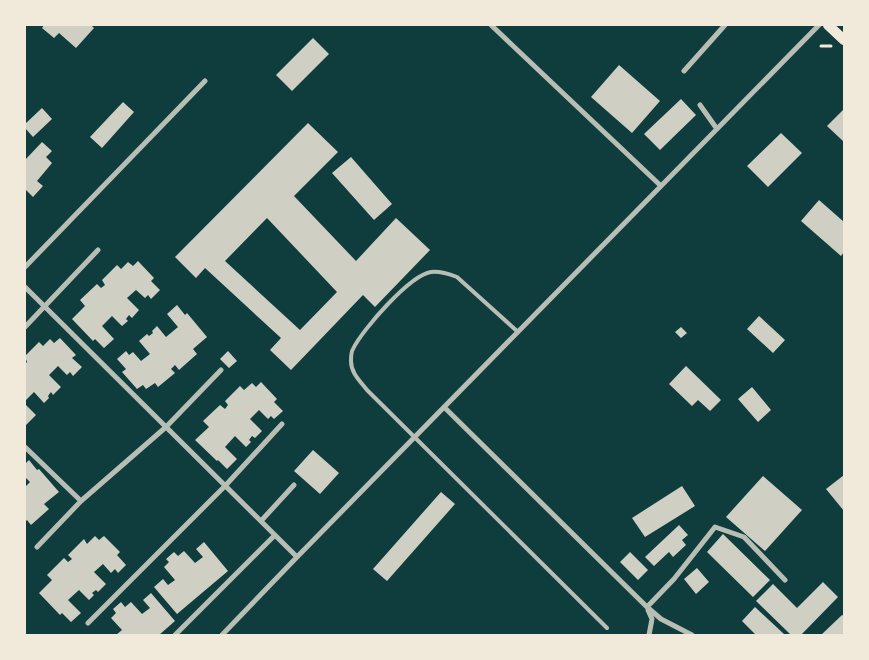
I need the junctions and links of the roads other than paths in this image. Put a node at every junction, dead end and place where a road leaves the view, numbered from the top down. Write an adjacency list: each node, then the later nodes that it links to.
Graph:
1 (491, 25): 10 (street)
2 (725, 25): 6 (street)
3 (819, 25): 9 (street)
4 (828, 25): 5 (main road)
5 (844, 40)
6 (684, 71)
7 (205, 81): 12 (street)
8 (700, 105): 9 (street)
9 (717, 129): 10 (street)
10 (661, 186): 16 (street)
11 (98, 250): 14 (street)
12 (25, 267)
13 (25, 287): 14 (street)
14 (45, 307): 15 (street); 20 (street)
15 (25, 327)
16 (518, 332): 18 (street); 21 (lane)
17 (221, 370): 20 (street)
18 (444, 407): 21 (street); 31 (street)
19 (282, 424): 24 (street)
20 (166, 426): 24 (street); 25 (street)
21 (415, 436): 29 (street); 33 (lane)
22 (25, 447): 25 (street)
23 (294, 485): 26 (street)
24 (225, 486): 26 (street); 32 (street)
25 (81, 501): 28 (street)
26 (261, 521): 27 (street)
27 (275, 535): 29 (street); 34 (street)
28 (37, 547)
29 (296, 557): 35 (street)
30 (786, 580): 31 (street)
31 (647, 607): 36 (street); 37 (street)
32 (88, 623)
33 (607, 628)
34 (175, 635)
35 (222, 635)
36 (649, 635)
37 (692, 635)

